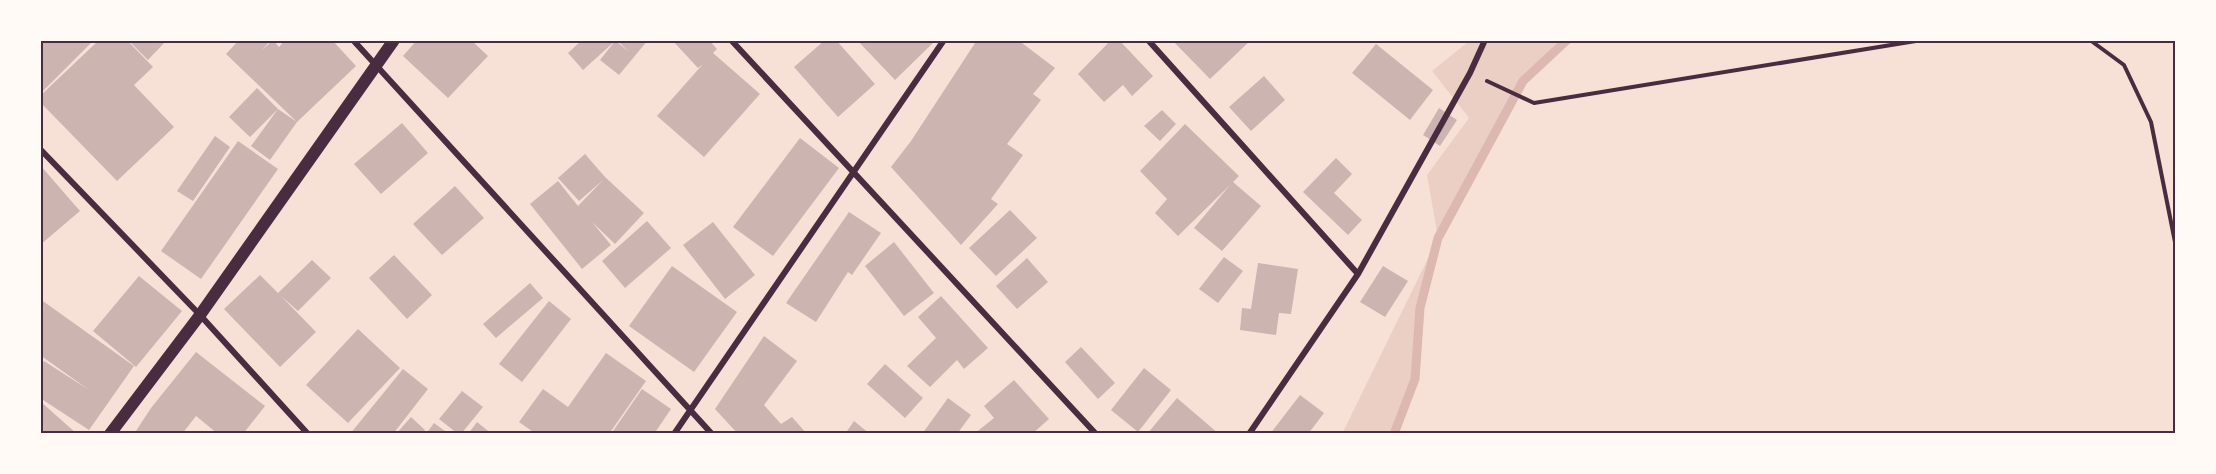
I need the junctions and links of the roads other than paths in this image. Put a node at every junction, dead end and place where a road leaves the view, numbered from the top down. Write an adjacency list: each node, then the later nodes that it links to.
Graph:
1 (353, 40): 7 (street)
2 (394, 40): 7 (main road)
3 (731, 40): 9 (street)
4 (944, 40): 9 (street)
5 (1148, 40): 10 (street)
6 (1485, 40): 10 (street)
7 (376, 66): 11 (main road); 12 (street)
8 (40, 149): 11 (street)
9 (854, 174): 12 (street); 17 (street)
10 (1358, 274): 18 (street)
11 (200, 315): 13 (main road); 14 (street)
12 (690, 409): 15 (street); 16 (street)
13 (110, 434)
14 (308, 434)
15 (674, 434)
16 (712, 434)
17 (1096, 434)
18 (1249, 434)

